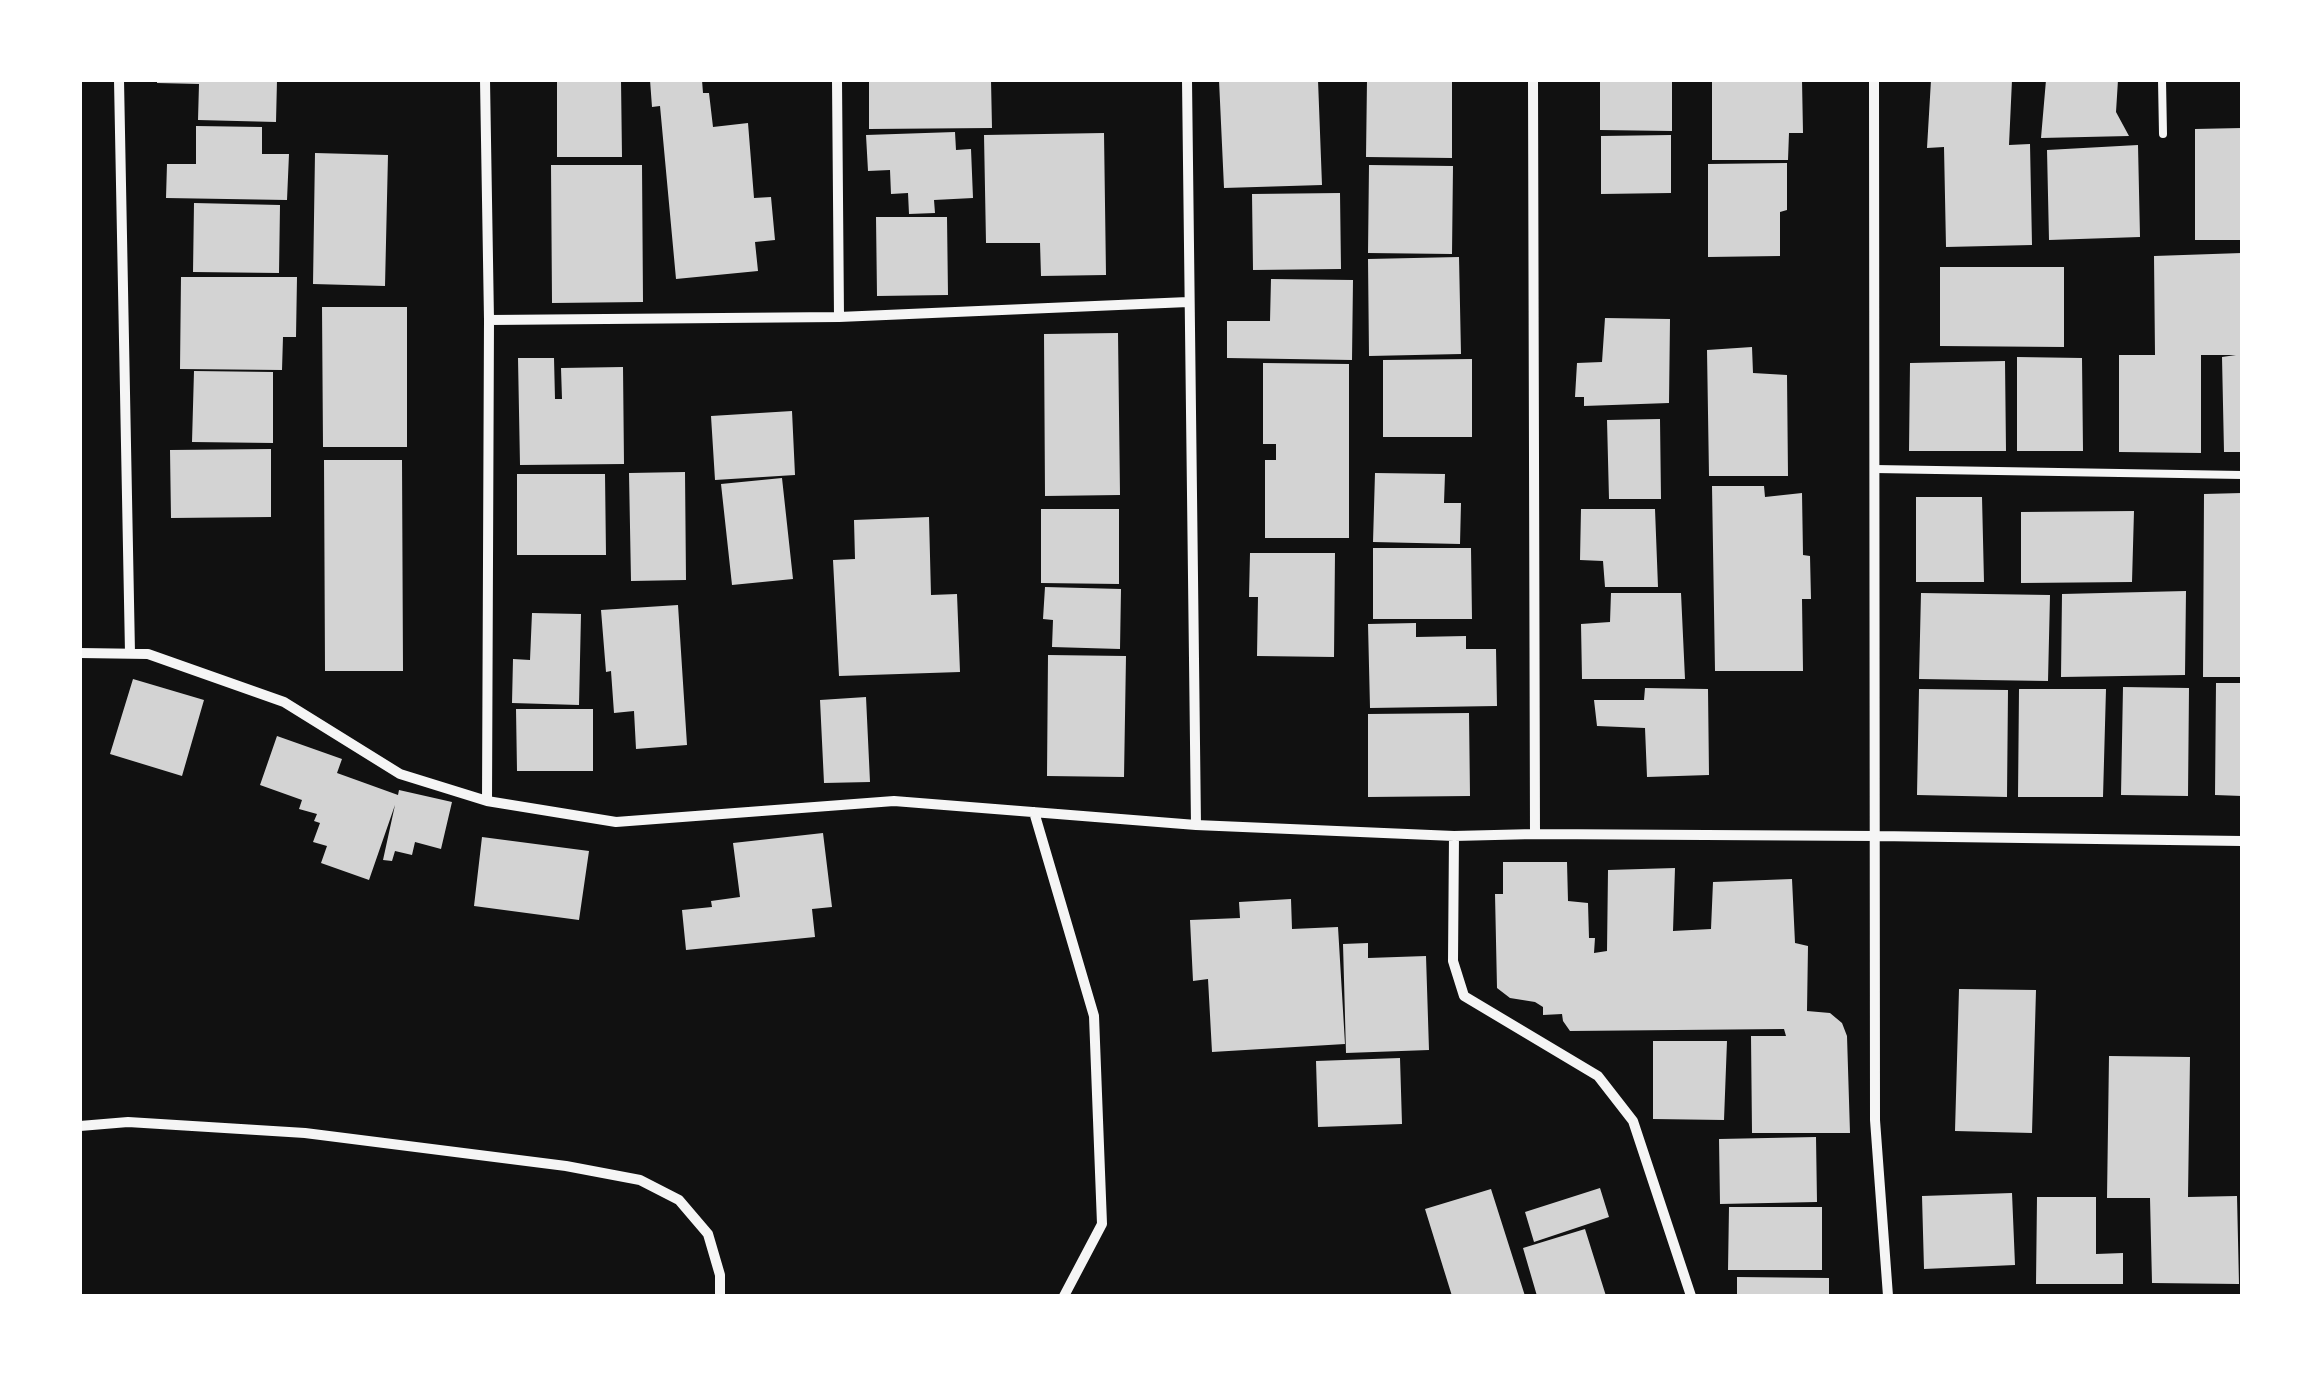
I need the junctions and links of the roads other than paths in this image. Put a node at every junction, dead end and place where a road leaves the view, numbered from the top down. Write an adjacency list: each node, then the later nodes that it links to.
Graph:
1 (119, 80): 15 (street)
2 (485, 80): 11 (street)
3 (837, 80): 10 (street)
4 (1186, 80): 9 (street)
5 (1533, 80): 19 (street)
6 (1874, 80): 12 (street)
7 (2162, 80): 8 (lane)
8 (2163, 134)
9 (1188, 302): 10 (street); 18 (street)
10 (839, 318): 11 (street)
11 (489, 320): 16 (street)
12 (1875, 469): 13 (lane); 21 (street)
13 (2242, 475)
14 (80, 653): 15 (street)
15 (130, 654): 16 (street)
16 (487, 801): 17 (street)
17 (1034, 812): 18 (street); 25 (street)
18 (1196, 824): 20 (street)
19 (1535, 834): 20 (street); 21 (street)
20 (1454, 836): 26 (street)
21 (1876, 836): 22 (street); 27 (street)
22 (2242, 840)
23 (80, 1126): 24 (street)
24 (720, 1296)
25 (1064, 1296)
26 (1691, 1296)
27 (1888, 1296)

